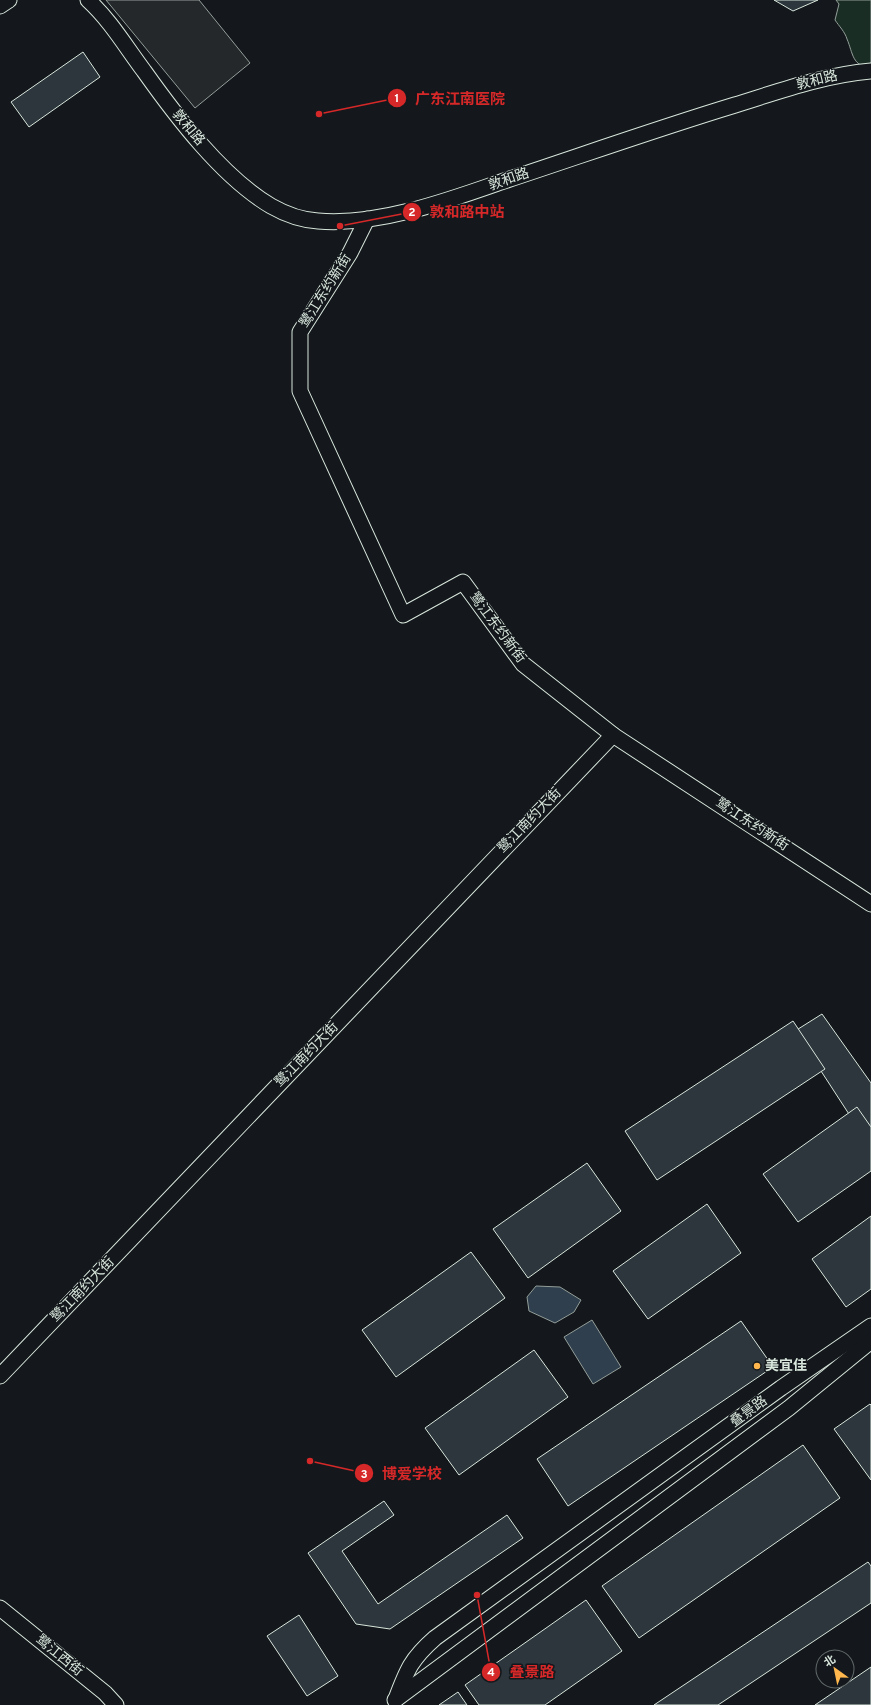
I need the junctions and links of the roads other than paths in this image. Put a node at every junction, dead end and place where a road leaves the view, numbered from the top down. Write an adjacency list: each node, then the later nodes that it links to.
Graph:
1 (9, 0): 3 (street)
2 (88, 0): 5 (street, 敦和路)
3 (0, 6)
4 (871, 71): 5 (street, 敦和路)
5 (367, 219): 6 (street, 鹭江东约新街)
6 (613, 735): 7 (street, 鹭江东约新街); 10 (street, 鹭江南约大街)
7 (871, 904)
8 (871, 1326): 12 (street, 叠景路)
9 (871, 1341): 12 (street, 叠景路)
10 (0, 1376)
11 (0, 1608): 13 (street, 鹭江西街)
12 (392, 1702)
13 (116, 1705)

